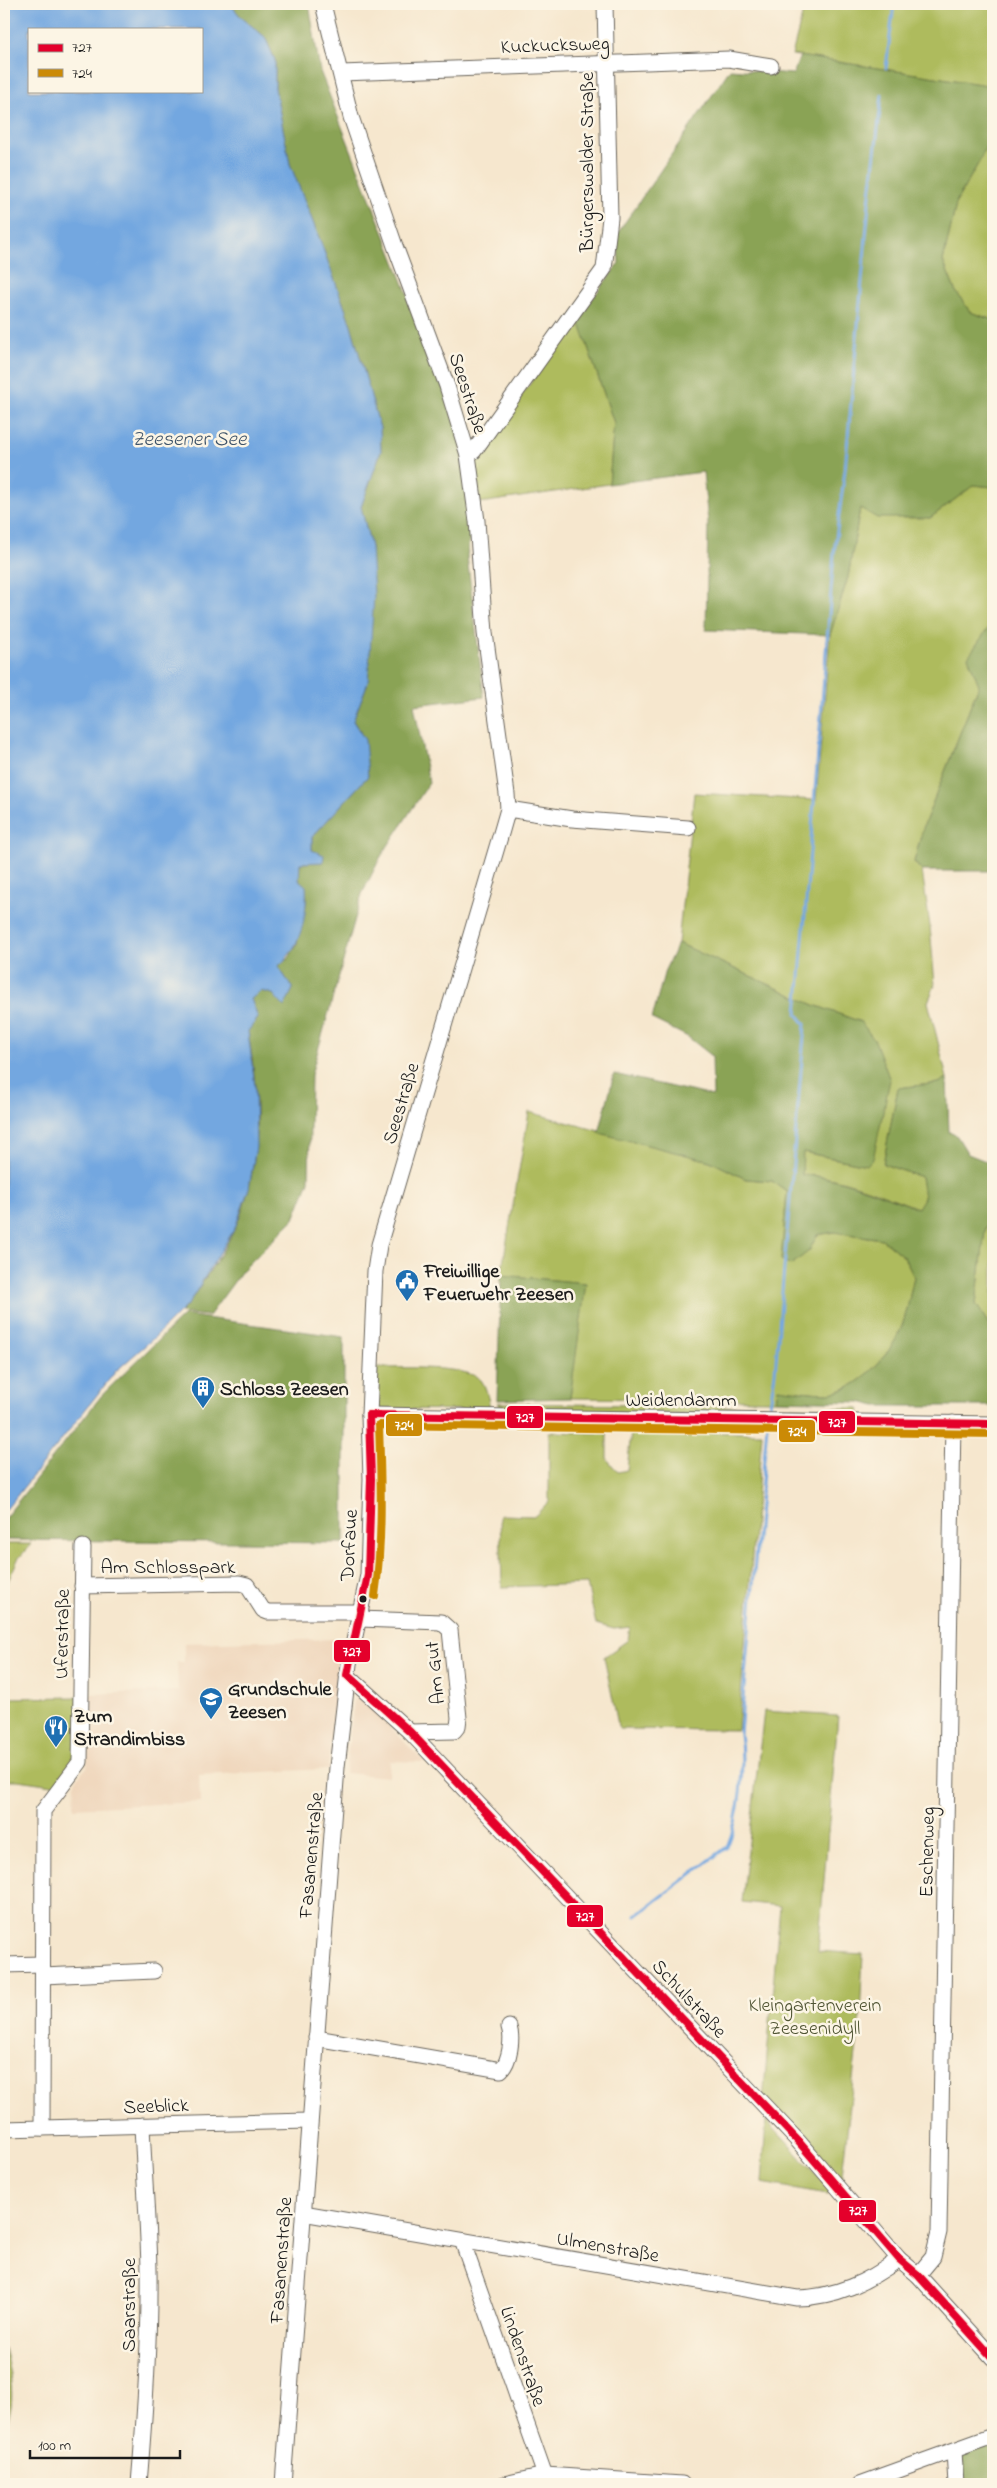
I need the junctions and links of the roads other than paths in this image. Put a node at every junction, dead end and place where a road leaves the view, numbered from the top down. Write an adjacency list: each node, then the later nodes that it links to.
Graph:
1 (323, 4): 5 (street, Seestraße)
2 (605, 4): 3 (street, Bürgerswalder Straße)
3 (606, 63): 4 (street, Kuckucksweg); 5 (street, Kuckucksweg); 6 (street, Bürgerswalder Straße)
4 (771, 66)
5 (342, 73): 6 (street, Seestraße)
6 (468, 455): 7 (street, Seestraße)
7 (508, 809): 8 (street); 9 (street, Seestraße)
8 (688, 828)
9 (369, 1415): 10 (street, Weidendamm); 14 (street, Dorfaue)
10 (953, 1423): 11 (street, Weidendamm); 29 (street, Eschenweg)
11 (993, 1424)
12 (82, 1547): 13 (street, Uferstraße)
13 (82, 1586): 14 (street, Am Schlosspark); 18 (street, Uferstraße)
14 (360, 1615): 15 (street, Dorfaue); 16 (street, Am Gut)
15 (347, 1675): 16 (street, Schulstraße); 21 (street, Fasanenstraße)
16 (410, 1732): 28 (street, Schulstraße)
17 (4, 1965): 18 (street)
18 (43, 1970): 19 (street); 24 (street, Uferstraße)
19 (154, 1971)
20 (509, 2027): 21 (street)
21 (316, 2038): 22 (street, Fasanenstraße)
22 (309, 2121): 23 (street, Seeblick); 26 (street, Fasanenstraße)
23 (142, 2125): 24 (street, Seeblick); 34 (street, Saarstraße)
24 (42, 2128): 25 (street, Seeblick)
25 (4, 2129)
26 (303, 2213): 27 (street, Ulmenstraße); 35 (street, Fasanenstraße)
27 (465, 2241): 28 (street, Ulmenstraße); 33 (street, Lindenstraße)
28 (899, 2259): 29 (street, Schulstraße)
29 (918, 2275): 30 (street, Schulstraße)
30 (993, 2358)
31 (993, 2436): 32 (street)
32 (954, 2451): 38 (street); 39 (street)
33 (546, 2480): 36 (street); 37 (street)
34 (139, 2484)
35 (282, 2484)
36 (504, 2484)
37 (682, 2484)
38 (860, 2484)
39 (956, 2484)

